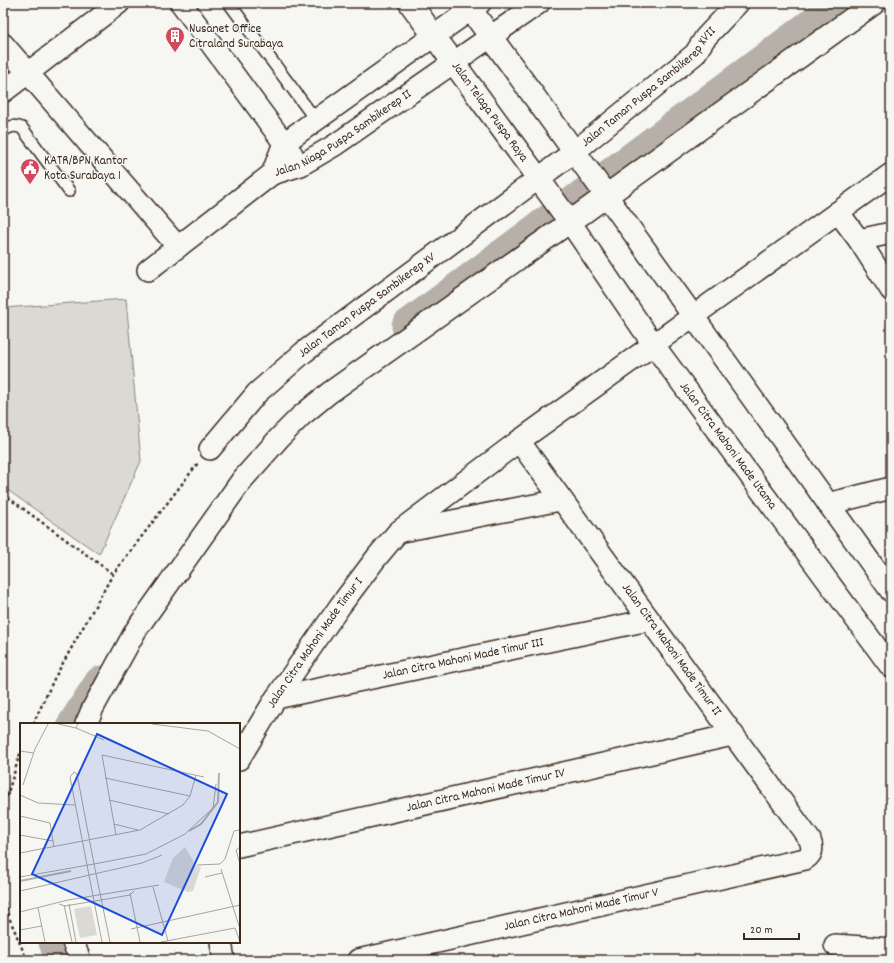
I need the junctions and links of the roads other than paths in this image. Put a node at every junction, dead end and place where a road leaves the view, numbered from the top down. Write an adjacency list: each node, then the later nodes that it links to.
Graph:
1 (119, 3): 13 (street)
2 (181, 3): 17 (street)
3 (229, 3): 15 (lane)
4 (410, 3): 9 (main road, Jalan Telaga Puspa Raya)
5 (539, 3): 10 (street, Jalan Niaga Puspa Sambikerep II)
6 (738, 3): 19 (street, Jalan Taman Puspa Sambikerep XVII)
7 (874, 3): 25 (main road)
8 (472, 5): 9 (street, Jalan Niaga Puspa Sambikerep II); 10 (main road)
9 (433, 35): 12 (main road, Jalan Telaga Puspa Raya); 15 (street, Jalan Niaga Puspa Sambikerep II)
10 (491, 38): 12 (street, Jalan Niaga Puspa Sambikerep II); 19 (main road)
11 (3, 44): 13 (street)
12 (454, 63): 18 (street, Jalan Niaga Puspa Sambikerep II); 23 (main road, Jalan Telaga Puspa Raya)
13 (28, 73): 14 (street); 30 (street)
14 (3, 92)
15 (315, 119): 17 (street, Jalan Niaga Puspa Sambikerep II); 18 (street)
16 (3, 131): 24 (lane)
17 (284, 143): 20 (street); 21 (street, Jalan Niaga Puspa Sambikerep II)
18 (335, 145): 20 (street, Jalan Niaga Puspa Sambikerep II)
19 (576, 155): 23 (street, Jalan Taman Puspa Sambikerep XVII); 25 (main road)
20 (300, 165): 21 (street, Jalan Niaga Puspa Sambikerep II)
21 (272, 174): 30 (street)
22 (891, 174): 26 (street, Jalan Citra Mahoni Made Timur I)
23 (540, 180): 27 (main road, Jalan Telaga Puspa Raya); 36 (street, Jalan Taman Puspa Sambikerep XV)
24 (69, 191)
25 (603, 191): 27 (main road); 33 (street)
26 (838, 212): 29 (street); 33 (street, Jalan Citra Mahoni Made Timur I)
27 (566, 217): 34 (street, Jalan Citra Mahoni Made Utama); 45 (street)
28 (891, 233): 29 (street)
29 (859, 240): 32 (street)
30 (178, 247): 31 (street)
31 (148, 270)
32 (891, 290)
33 (693, 316): 34 (street, Jalan Citra Mahoni Made Timur I); 39 (street)
34 (654, 344): 35 (street, Jalan Citra Mahoni Made Timur I); 43 (street, Jalan Citra Mahoni Made Utama)
35 (519, 441): 38 (street, Jalan Citra Mahoni Made Timur II); 40 (street, Jalan Citra Mahoni Made Timur I)
36 (210, 448)
37 (891, 488): 39 (street)
38 (560, 500): 40 (street); 42 (street, Jalan Citra Mahoni Made Timur II)
39 (828, 504): 41 (street)
40 (398, 532): 44 (street, Jalan Citra Mahoni Made Timur I)
41 (891, 591)
42 (649, 620): 44 (street, Jalan Citra Mahoni Made Timur III); 46 (street, Jalan Citra Mahoni Made Timur II)
43 (891, 667)
44 (276, 698): 47 (street, Jalan Citra Mahoni Made Timur I)
45 (86, 723)
46 (732, 735): 48 (street, Jalan Citra Mahoni Made Timur IV); 49 (street, Jalan Citra Mahoni Made Timur II)
47 (240, 757)
48 (240, 846)
49 (805, 859): 56 (street, Jalan Citra Mahoni Made Timur V)
50 (73, 943): 54 (street)
51 (221, 943): 55 (street)
52 (835, 945): 53 (street)
53 (891, 949)
54 (80, 960)
55 (224, 960)
56 (358, 960)

